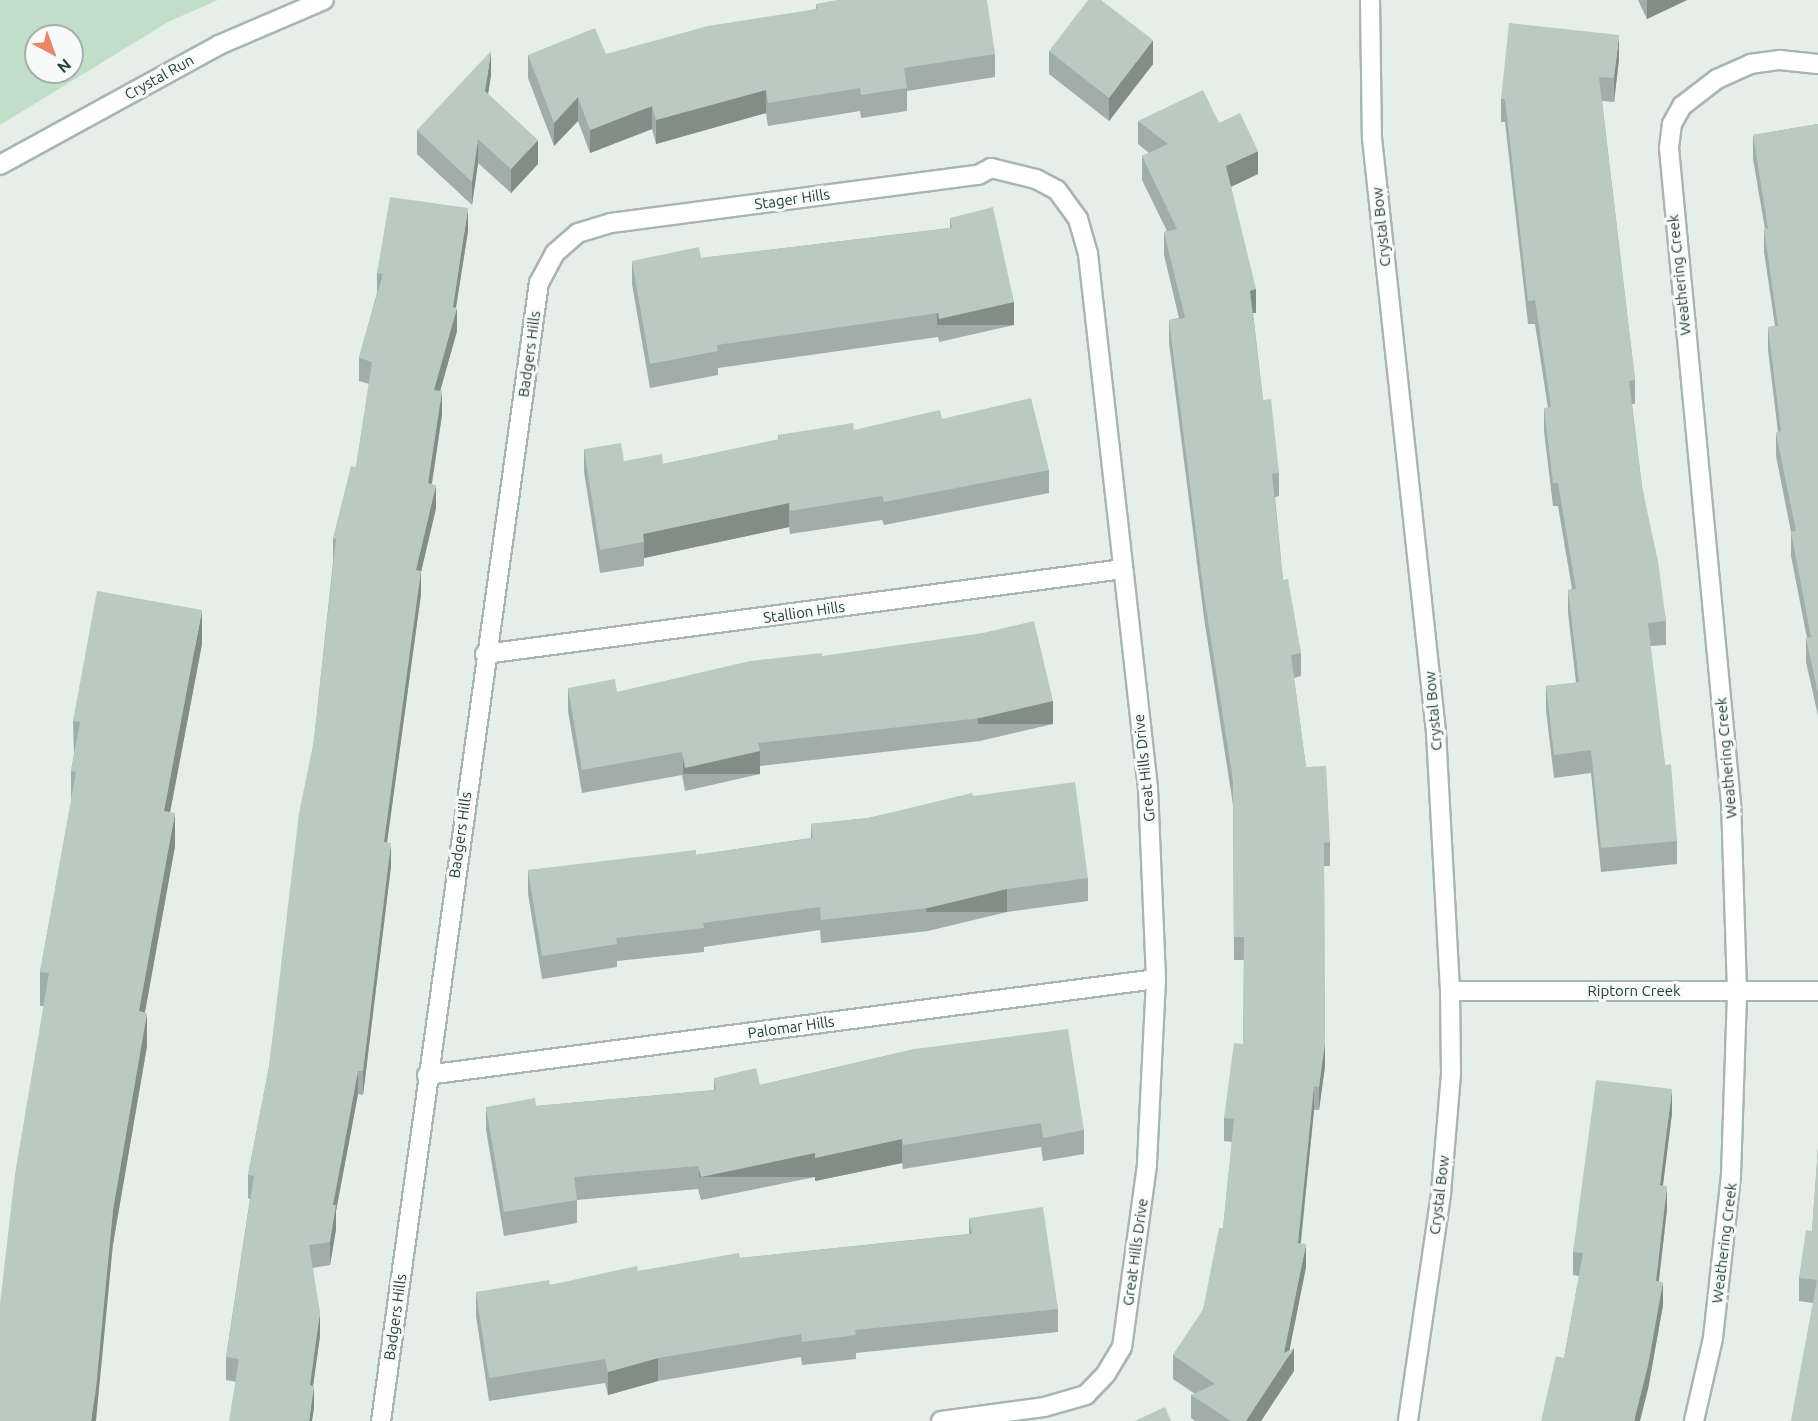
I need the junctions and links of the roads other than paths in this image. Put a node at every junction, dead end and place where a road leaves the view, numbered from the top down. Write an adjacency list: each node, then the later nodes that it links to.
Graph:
1 (324, 0): 4 (street, Crystal Run)
2 (1370, 0): 10 (street, Crystal Bow)
3 (1818, 64): 11 (street, Weathering Creek)
4 (0, 165)
5 (1036, 179): 6 (street, Stager Hills); 7 (street, Great Hills Drive)
6 (555, 253): 8 (street, Badgers Hills)
7 (1123, 569): 8 (street, Stallion Hills); 9 (street, Great Hills Drive)
8 (485, 654): 13 (street, Badgers Hills)
9 (1156, 979): 13 (street, Palomar Hills); 15 (street, Great Hills Drive)
10 (1450, 991): 11 (street, Riptorn Creek); 16 (street, Crystal Bow)
11 (1737, 991): 12 (street, Riptorn Creek); 17 (street, Weathering Creek)
12 (1818, 992)
13 (427, 1075): 14 (street, Badgers Hills)
14 (381, 1421)
15 (941, 1421)
16 (1408, 1421)
17 (1694, 1421)

